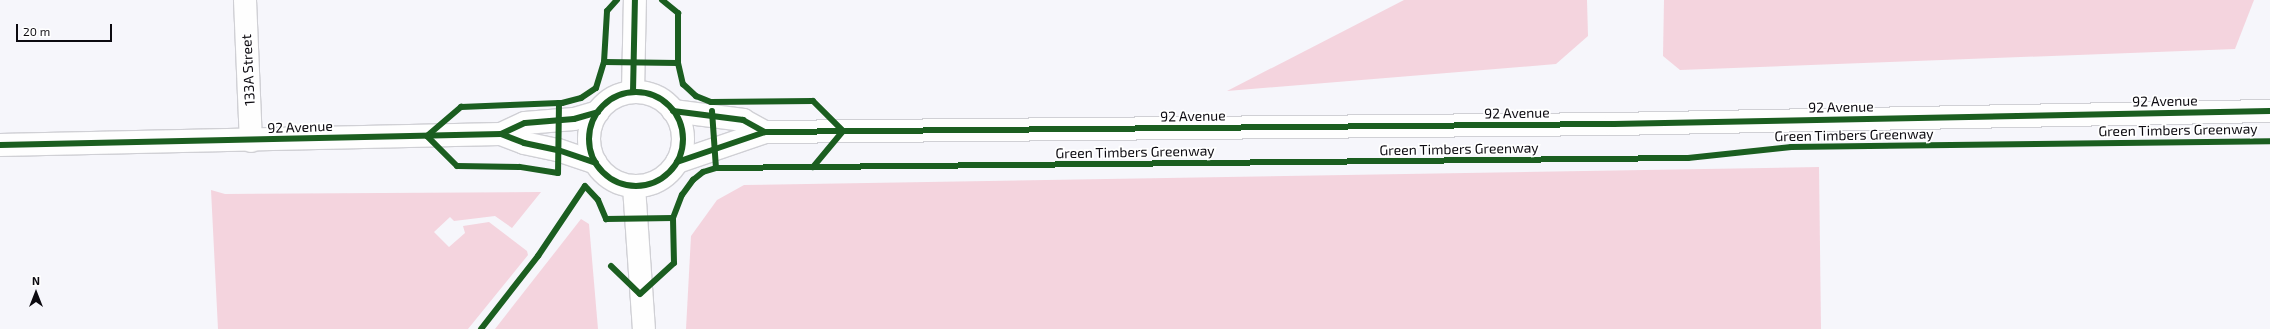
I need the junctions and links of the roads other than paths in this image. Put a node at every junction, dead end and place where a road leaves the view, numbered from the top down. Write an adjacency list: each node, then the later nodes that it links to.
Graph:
1 (245, 0): 9 (main road, 133A Street)
2 (635, 0): 3 (main road)
3 (633, 92): 4 (main road); 6 (main road)
4 (673, 111): 7 (main road); 11 (main road)
5 (2270, 111): 7 (main road, 92 Avenue)
6 (598, 112): 8 (main road); 12 (main road)
7 (764, 132): 11 (main road)
8 (502, 134): 9 (main road, 92 Avenue); 12 (main road, 92 Avenue)
9 (251, 141): 10 (main road, 92 Avenue)
10 (0, 145)
11 (677, 162): 13 (main road)
12 (596, 163): 13 (main road)
13 (634, 187): 14 (main road)
14 (644, 329)

